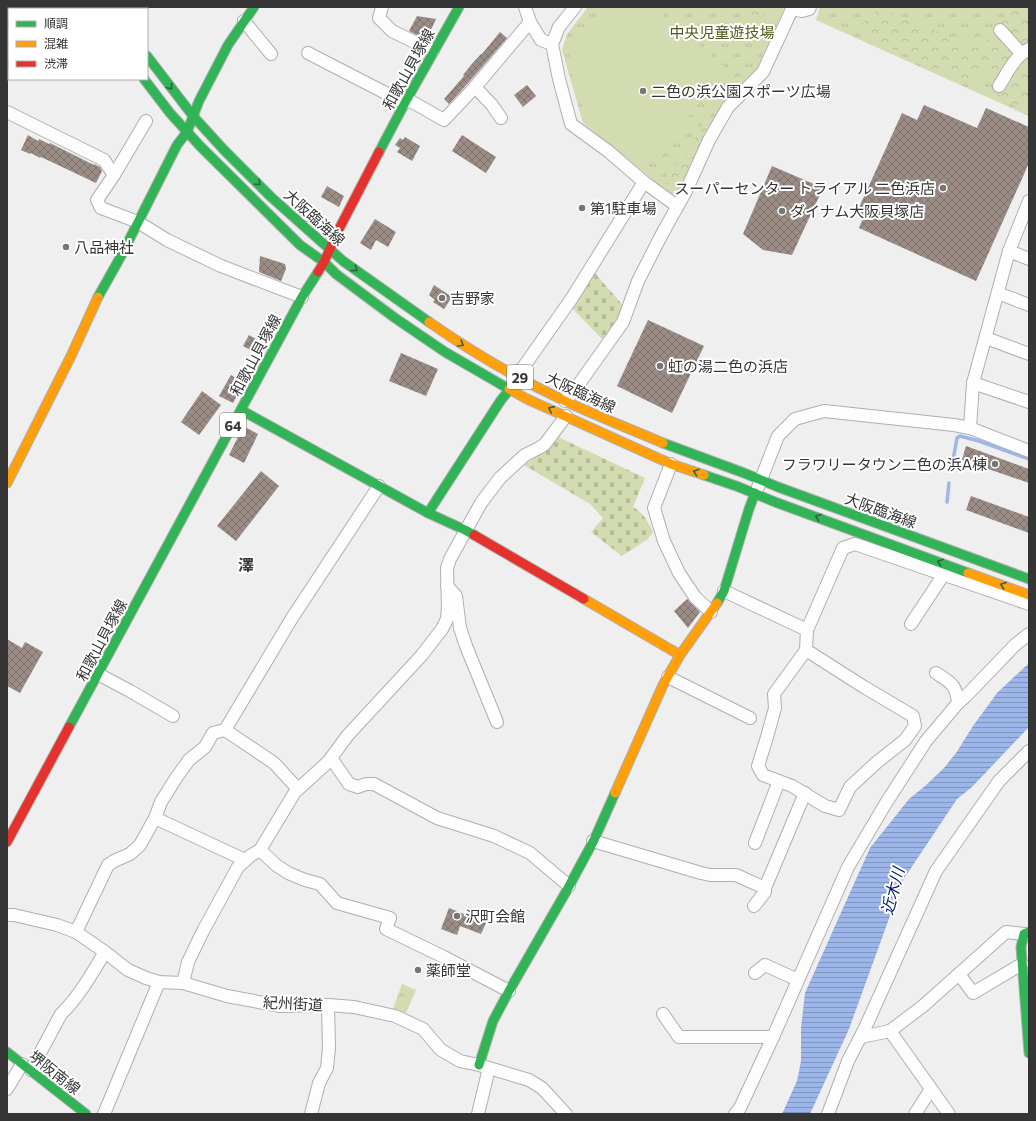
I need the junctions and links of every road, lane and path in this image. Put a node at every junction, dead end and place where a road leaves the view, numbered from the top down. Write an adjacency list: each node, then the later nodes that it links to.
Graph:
1 (254, 7): 8 (main road)
2 (382, 7): 12 (street)
3 (459, 7): 12 (main road, 和歌山貝塚線 / 64)
4 (526, 7): 9 (street)
5 (575, 7): 11 (street)
6 (810, 7): 7 (street)
7 (793, 8): 29 (street)
8 (244, 21): 14 (street); 22 (main road)
9 (530, 22): 11 (street); 19 (street)
10 (1000, 30): 13 (street)
11 (552, 44): 27 (street)
12 (434, 51): 20 (main road, 和歌山貝塚線 / 64)
13 (1025, 51): 18 (street)
14 (271, 54)
15 (308, 54): 20 (street)
16 (148, 57): 22 (main road, 大阪臨海線 / 29, one-way to 22)
17 (145, 80): 25 (main road, 大阪臨海線 / 29)
18 (999, 86)
19 (475, 87): 20 (street); 23 (street)
20 (406, 101): 31 (main road, 和歌山貝塚線 / 64)
21 (7, 112): 26 (street)
22 (192, 116): 25 (main road); 31 (main road, 大阪臨海線 / 29, one-way to 31)
23 (501, 118)
24 (146, 122): 26 (street)
25 (187, 132): 30 (main road); 34 (main road, 大阪臨海線 / 29)
26 (114, 175): 30 (street)
27 (644, 182): 29 (street); 40 (street)
28 (1029, 201): 32 (street)
29 (677, 206): 43 (street)
30 (138, 222): 36 (street); 50 (main road)
31 (330, 250): 34 (main road, 和歌山貝塚線 / 64); 40 (main road, 大阪臨海線 / 29, one-way to 40)
32 (1009, 251): 33 (street); 35 (street)
33 (1029, 259)
34 (324, 262): 36 (main road, 和歌山貝塚線 / 64); 42 (main road, 大阪臨海線 / 29)
35 (998, 293): 37 (street); 38 (street)
36 (302, 298): 45 (main road, 和歌山貝塚線 / 64)
37 (1029, 305)
38 (986, 338): 39 (street); 41 (street)
39 (1029, 354)
40 (519, 377): 42 (street); 43 (main road, 大阪臨海線 / 29)
41 (973, 383): 44 (street); 47 (street)
42 (510, 389): 46 (main road, 大阪臨海線 / 29, one-way to 42); 55 (main road)
43 (565, 401): 51 (main road, 大阪臨海線 / 29)
44 (1029, 402)
45 (241, 410): 53 (main road); 69 (main road, 和歌山貝塚線 / 64)
46 (566, 416): 49 (main road, 大阪臨海線 / 29); 56 (street)
47 (970, 428): 48 (street); 51 (street)
48 (1029, 451)
49 (671, 464): 54 (main road, 大阪臨海線 / 29, one-way to 49); 63 (street)
50 (10, 470): 52 (main road)
51 (761, 480): 54 (street); 58 (main road, 大阪臨海線 / 29)
52 (7, 483)
53 (379, 486): 55 (main road); 76 (street)
54 (755, 493): 60 (main road); 61 (main road, 大阪臨海線 / 29, one-way to 54)
55 (428, 513): 56 (main road)
56 (465, 530): 59 (street); 68 (main road)
57 (944, 574): 62 (street); 64 (street); 65 (street)
58 (1029, 579)
59 (447, 586): 75 (street); 78 (street)
60 (724, 591): 63 (main road); 65 (street)
61 (1029, 595)
62 (1029, 604)
63 (711, 612): 68 (main road)
64 (911, 624)
65 (807, 630): 67 (street)
66 (1029, 634): 72 (street)
67 (806, 650): 79 (street); 81 (street)
68 (680, 655): 71 (main road)
69 (98, 674): 73 (street); 84 (main road, 和歌山貝塚線 / 64)
70 (936, 674): 72 (street)
71 (668, 677): 74 (street); 83 (main road)
72 (958, 703): 98 (street)
73 (173, 716)
74 (750, 718)
75 (497, 722)
76 (225, 730): 80 (street); 82 (street)
77 (1029, 751): 106 (street)
78 (331, 758): 80 (street); 88 (street)
79 (779, 781): 81 (street); 85 (street)
80 (298, 790): 86 (street)
81 (805, 793): 89 (street)
82 (155, 818): 87 (street); 92 (street)
83 (593, 841): 88 (main road); 89 (street)
84 (7, 842)
85 (754, 843)
86 (260, 850): 87 (street); 101 (street)
87 (245, 860): 100 (street)
88 (569, 886): 101 (main road)
89 (765, 888): 90 (street)
90 (754, 906)
91 (7, 915): 92 (street, 紀州街道)
92 (76, 932): 94 (street, 紀州街道)
93 (1027, 933): 95 (main road); 97 (street)
94 (105, 952): 99 (street, 紀州街道); 110 (street)
95 (1025, 971): 97 (street); 108 (main road)
96 (755, 973): 98 (street)
97 (959, 974): 104 (street)
98 (798, 980): 105 (street)
99 (159, 982): 100 (street, 紀州街道); 114 (street)
100 (184, 983): 102 (street, 紀州街道)
101 (509, 991): 109 (main road)
102 (328, 1005): 109 (street, 紀州街道); 115 (street)
103 (663, 1014): 105 (street)
104 (890, 1031): 106 (street); 112 (street)
105 (773, 1037): 118 (street)
106 (861, 1037): 119 (street)
107 (7, 1052): 110 (main road, 堺阪南線)
108 (1029, 1053)
109 (484, 1066): 116 (street); 117 (street, 紀州街道)
110 (27, 1067): 111 (street); 113 (main road, 堺阪南線)
111 (7, 1089)
112 (931, 1089): 120 (street); 121 (street)
113 (86, 1114)
114 (104, 1114)
115 (311, 1114)
116 (478, 1114)
117 (566, 1114)
118 (735, 1114)
119 (828, 1114)
120 (915, 1114)
121 (949, 1114)

